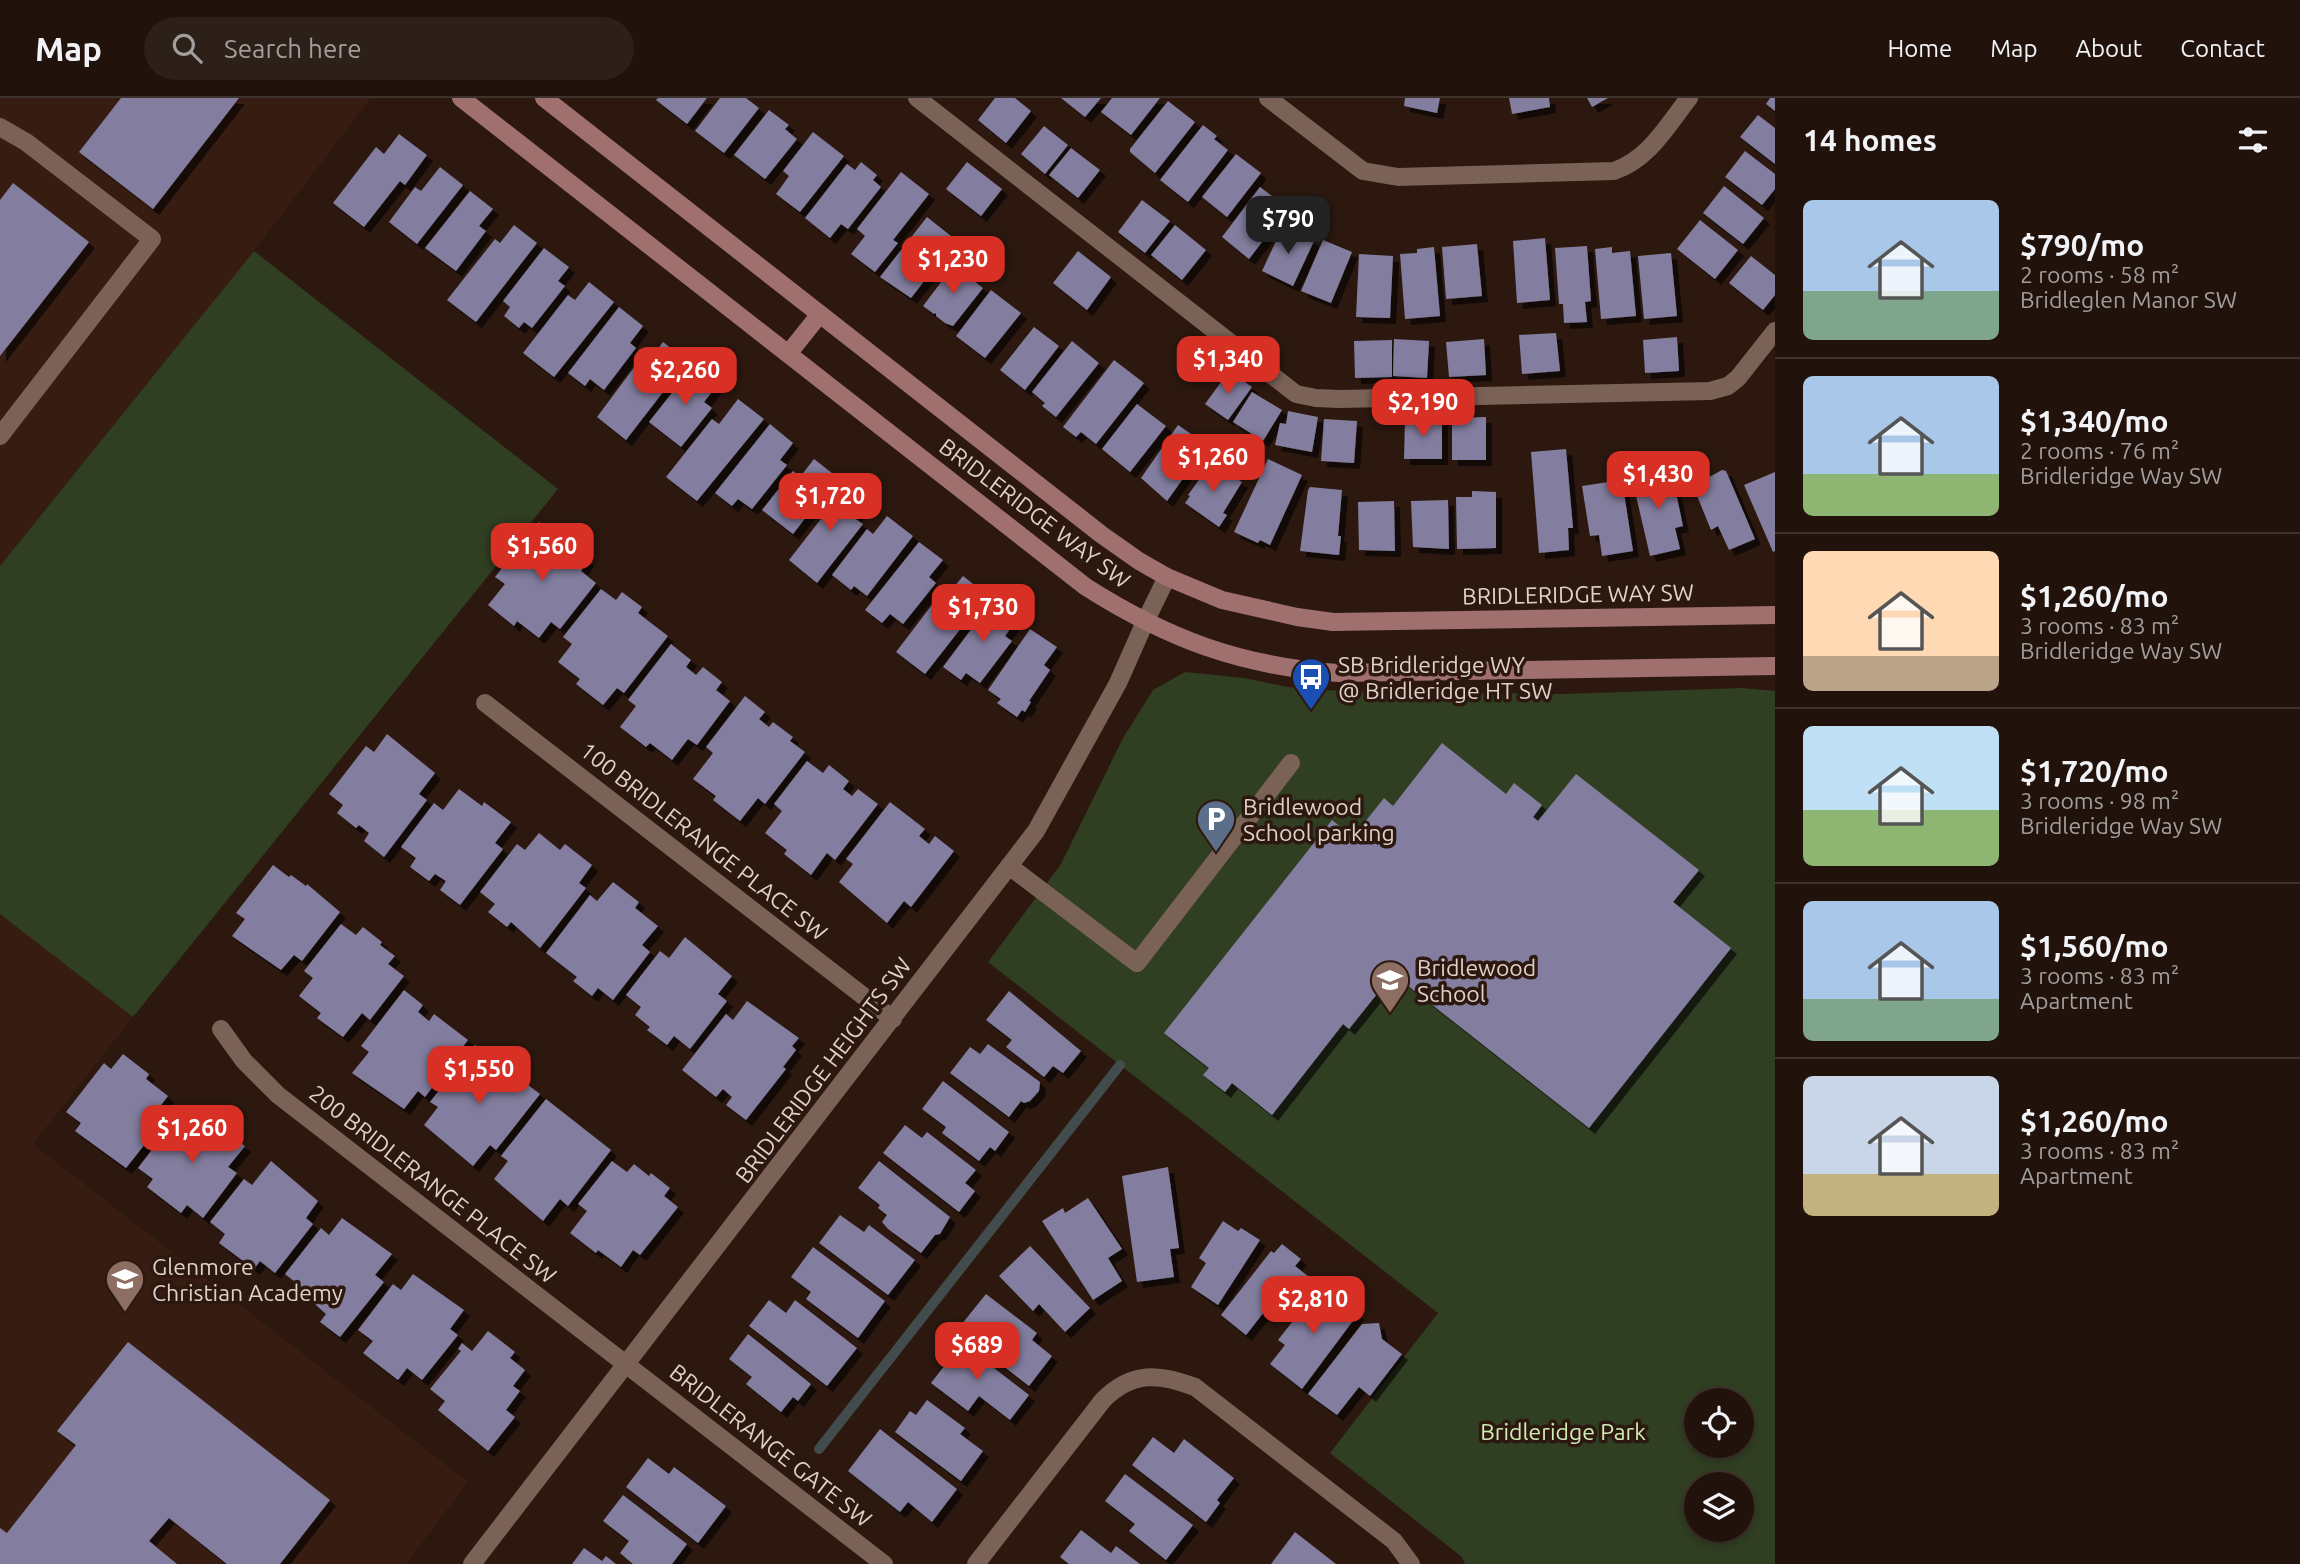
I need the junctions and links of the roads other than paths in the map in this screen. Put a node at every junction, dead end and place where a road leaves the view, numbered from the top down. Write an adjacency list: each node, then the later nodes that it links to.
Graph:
1 (461, 98): 9 (street, BRIDLERIDGE WAY SW)
2 (544, 98): 7 (street, BRIDLERIDGE WAY SW)
3 (917, 98): 8 (street)
4 (1268, 98): 5 (street)
5 (1689, 98)
6 (0, 127): 10 (street)
7 (820, 314): 9 (street); 11 (street, BRIDLERIDGE WAY SW)
8 (1775, 331)
9 (788, 354): 13 (street, BRIDLERIDGE WAY SW)
10 (0, 436)
11 (1167, 577): 12 (street, BRIDLERIDGE WAY SW); 13 (street, BRIDLERIDGE HEIGHTS SW)
12 (1775, 615)
13 (1145, 622): 14 (street, BRIDLERIDGE WAY SW); 17 (street, BRIDLERIDGE HEIGHTS SW)
14 (1775, 666)
15 (485, 703): 18 (street, 100 BRIDLERANGE PLACE SW)
16 (1291, 763): 17 (street)
17 (1009, 866): 18 (street, BRIDLERIDGE HEIGHTS SW)
18 (893, 1018): 20 (street, BRIDLERIDGE HEIGHTS SW)
19 (221, 1029): 20 (street, 200 BRIDLERANGE PLACE SW)
20 (627, 1364): 21 (street, BRIDLERIDGE HEIGHTS SW); 22 (street, BRIDLERANGE GATE SW)
21 (472, 1564)
22 (884, 1564)
23 (976, 1564): 24 (street)
24 (1411, 1564)

